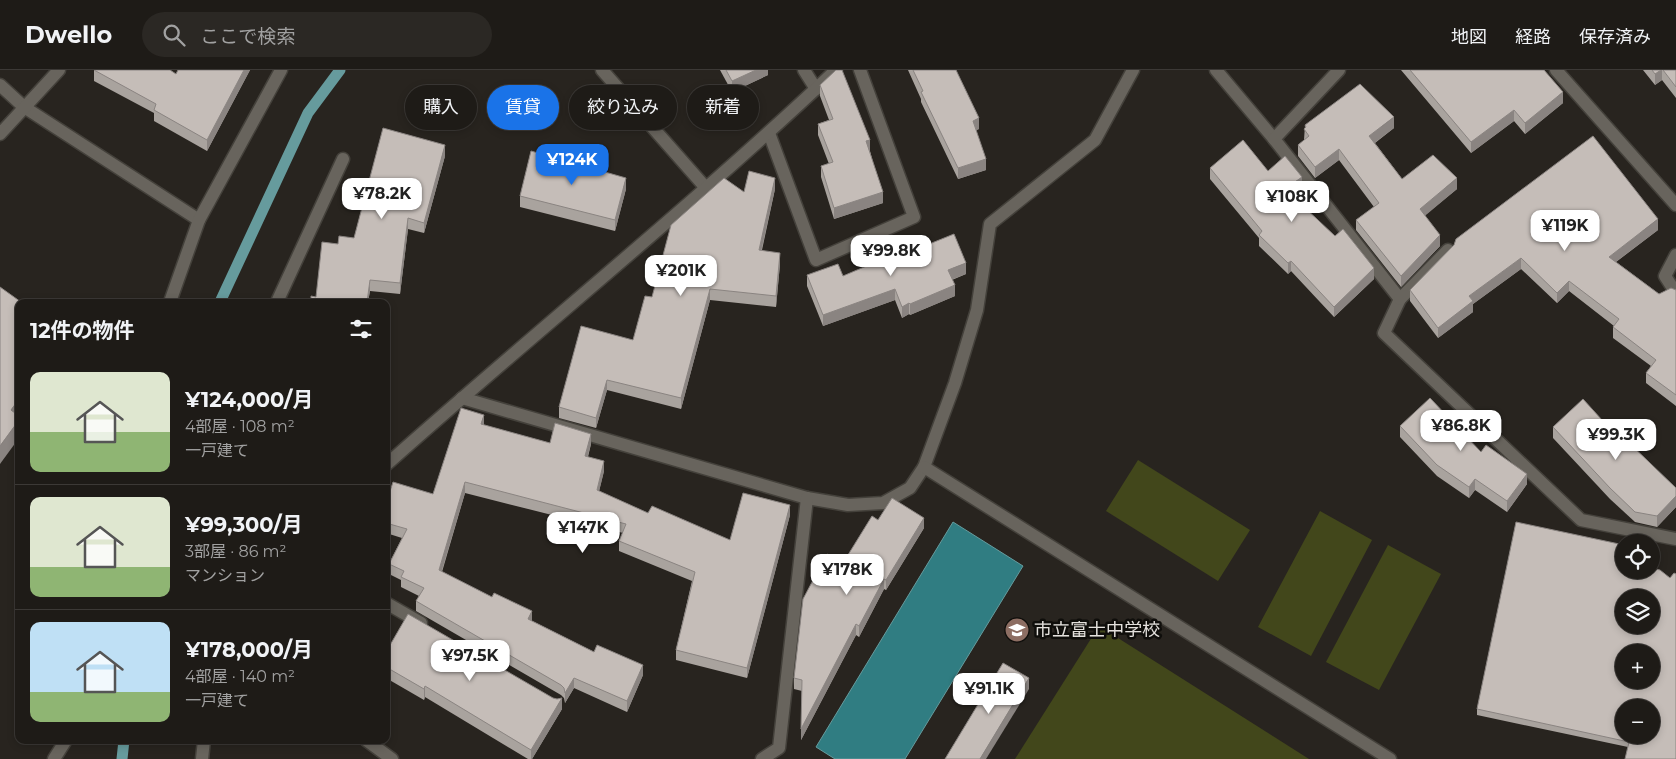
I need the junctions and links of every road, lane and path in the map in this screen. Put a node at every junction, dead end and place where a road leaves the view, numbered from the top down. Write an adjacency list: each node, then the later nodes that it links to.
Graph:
1 (59, 70): 13 (street)
2 (281, 70): 20 (street)
3 (602, 70): 18 (street)
4 (804, 70): 12 (street)
5 (836, 70): 12 (street)
6 (860, 70): 14 (street)
7 (1133, 70): 29 (street)
8 (1216, 70): 16 (street)
9 (1339, 70): 16 (street)
10 (1556, 70): 19 (street)
11 (0, 85): 13 (street)
12 (816, 89): 14 (street)
13 (24, 106): 15 (street); 20 (street)
14 (769, 133): 18 (street)
15 (0, 134)
16 (1274, 139): 26 (street)
17 (343, 158): 25 (street)
18 (706, 188): 27 (street)
19 (1676, 205)
20 (199, 220): 24 (street)
21 (1448, 250): 26 (street)
22 (1676, 255): 23 (street)
23 (1676, 293)
24 (171, 299)
25 (278, 299)
26 (1400, 299): 31 (street)
27 (462, 398): 28 (street); 30 (street)
28 (390, 461)
29 (924, 467): 30 (street); 41 (street)
30 (807, 498): 40 (street)
31 (1676, 539)
32 (390, 605): 33 (street)
33 (429, 627)
34 (63, 744): 37 (street)
35 (204, 744): 38 (street)
36 (371, 744): 39 (street)
37 (54, 759)
38 (202, 759)
39 (392, 759)
40 (762, 759)
41 (1390, 759)

